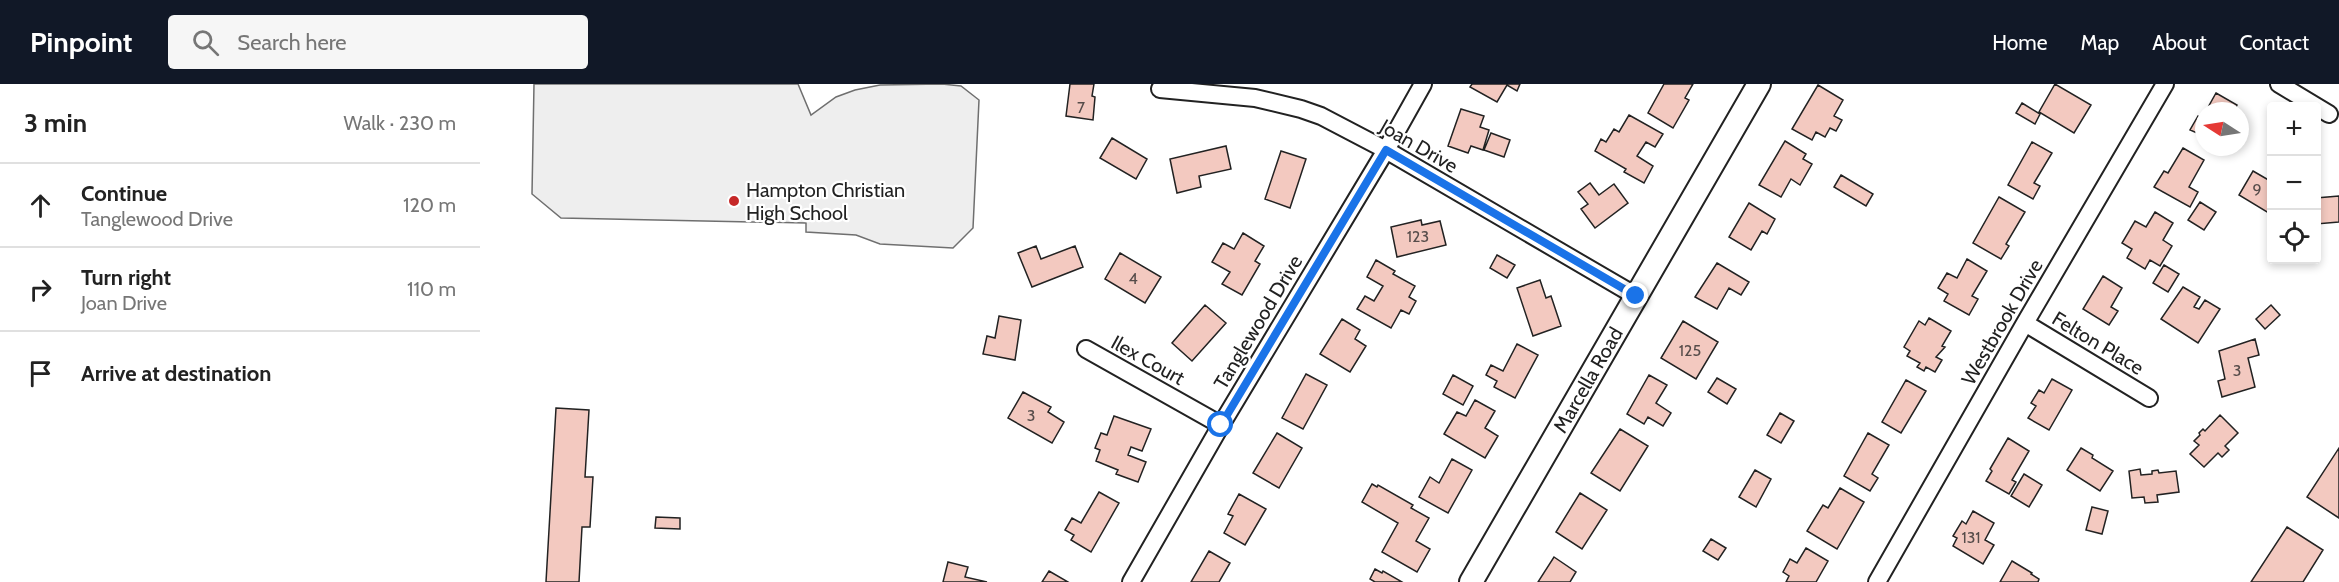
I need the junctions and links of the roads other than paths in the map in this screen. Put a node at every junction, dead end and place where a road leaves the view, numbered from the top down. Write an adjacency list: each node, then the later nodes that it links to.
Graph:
1 (1422, 84): 7 (street, Tanglewood Drive)
2 (1759, 84): 8 (street, Marcella Road)
3 (2165, 84): 9 (street, Westbrook Drive)
4 (2279, 84): 6 (street)
5 (1160, 89): 7 (street, Joan Drive)
6 (2329, 114)
7 (1386, 150): 8 (street, Joan Drive); 12 (street, Tanglewood Drive)
8 (1636, 296): 14 (street, Marcella Road)
9 (2025, 323): 11 (street, Felton Place); 15 (street, Westbrook Drive)
10 (1086, 349): 12 (street, Ilex Court)
11 (2149, 398)
12 (1221, 425): 13 (street, Tanglewood Drive)
13 (1131, 582)
14 (1471, 582)
15 (1877, 582)

